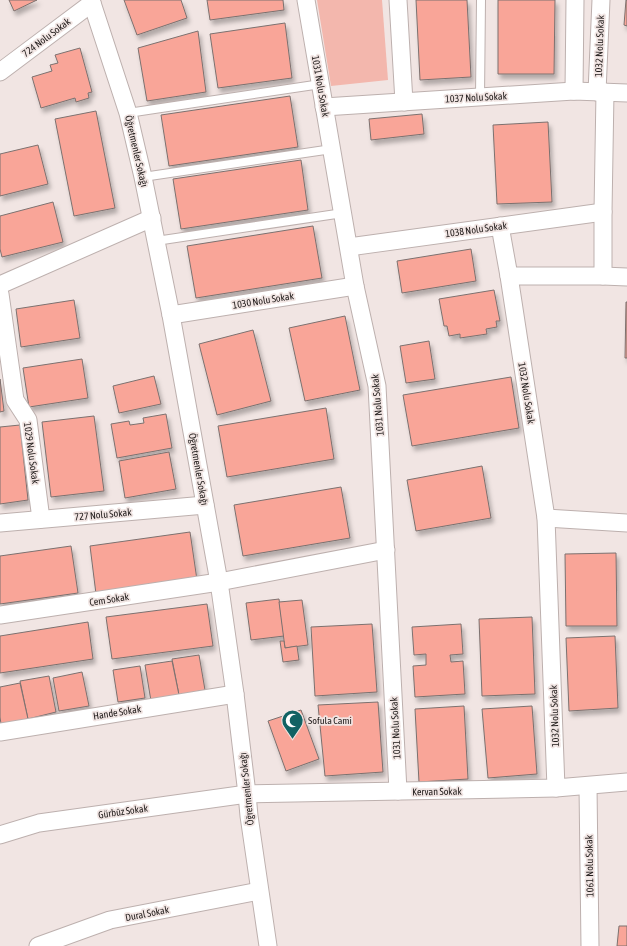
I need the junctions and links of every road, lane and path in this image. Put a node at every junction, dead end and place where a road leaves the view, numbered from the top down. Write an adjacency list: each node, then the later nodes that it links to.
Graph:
1 (306, 0): 8 (street, 1031 Nolu Sokak)
2 (398, 0): 13 (street)
3 (481, 0): 12 (lane)
4 (575, 0): 9 (street)
5 (601, 0): 10 (street, 1032 Nolu Sokak)
6 (91, 1): 7 (street, 724 Nolu Sokak); 15 (street, Öğretmenler Sokağı)
7 (0, 72)
8 (321, 84): 14 (street, 1031 Nolu Sokak); 15 (lane)
9 (574, 91): 10 (street, 1037 Nolu Sokak); 12 (street, 1037 Nolu Sokak)
10 (601, 92): 11 (street, 1037 Nolu Sokak); 18 (street, 1032 Nolu Sokak)
11 (627, 93)
12 (480, 97): 13 (street, 1037 Nolu Sokak)
13 (404, 102): 14 (street, 1037 Nolu Sokak)
14 (324, 107): 16 (street, 1031 Nolu Sokak)
15 (128, 113): 17 (street, Öğretmenler Sokağı)
16 (332, 149): 17 (lane); 19 (street, 1031 Nolu Sokak)
17 (143, 176): 20 (street, Öğretmenler Sokağı)
18 (602, 212): 21 (street, 1038 Nolu Sokak); 25 (street, 1032 Nolu Sokak)
19 (343, 213): 22 (lane); 23 (street, 1031 Nolu Sokak)
20 (152, 218): 22 (street, Öğretmenler Sokağı); 27 (street)
21 (500, 226): 23 (street, 1038 Nolu Sokak); 24 (street, 1032 Nolu Sokak)
22 (156, 241): 30 (street, Öğretmenler Sokağı)
23 (349, 247): 28 (street, 1031 Nolu Sokak)
24 (509, 276): 25 (street); 32 (street, 1032 Nolu Sokak)
25 (603, 276): 26 (street)
26 (627, 277)
27 (0, 285)
28 (356, 286): 30 (street, 1030 Nolu Sokak); 36 (street, 1031 Nolu Sokak)
29 (0, 294): 33 (street, 1029 Nolu Sokak)
30 (171, 315): 31 (street, Öğretmenler Sokağı)
31 (206, 504): 33 (street, 727 Nolu Sokak); 37 (street, Öğretmenler Sokağı)
32 (546, 518): 35 (street); 43 (street, 1032 Nolu Sokak)
33 (41, 519): 34 (street, 727 Nolu Sokak)
34 (0, 523)
35 (627, 523)
36 (386, 550): 37 (street, Cem Sokak); 44 (street, 1031 Nolu Sokak)
37 (219, 582): 38 (street, Cem Sokak); 39 (street, Öğretmenler Sokağı)
38 (0, 615)
39 (235, 694): 40 (street, Hande Sokak); 45 (street, Öğretmenler Sokağı)
40 (0, 732)
41 (627, 782): 42 (street, Kervan Sokak)
42 (588, 786): 43 (street, Kervan Sokak); 50 (street, 1061 Nolu Sokak)
43 (556, 788): 44 (street, Kervan Sokak)
44 (398, 792): 45 (street, Kervan Sokak)
45 (247, 794): 46 (street, Gürbüz Sokak); 47 (street, Öğretmenler Sokağı)
46 (0, 834)
47 (259, 891): 48 (street, Dural Sokak); 49 (street, Öğretmenler Sokağı)
48 (38, 946)
49 (268, 946)
50 (590, 946)

